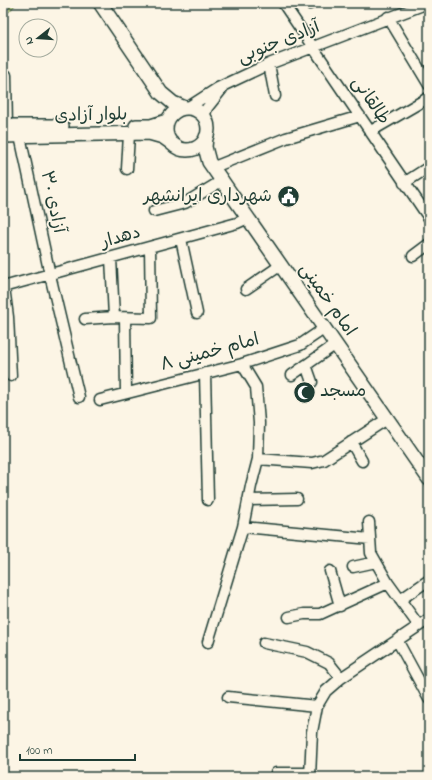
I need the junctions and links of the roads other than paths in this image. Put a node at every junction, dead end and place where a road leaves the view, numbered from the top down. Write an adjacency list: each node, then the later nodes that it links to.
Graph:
1 (100, 3): 10 (main road)
2 (283, 3): 5 (street, طالقانی)
3 (428, 3): 4 (street, آزادی جنوبی)
4 (388, 17): 5 (street, آزادی جنوبی); 9 (street)
5 (314, 47): 6 (street, آزادی جنوبی); 14 (street, طالقانی)
6 (269, 64): 8 (street, آزادی جنوبی); 11 (street)
7 (6, 76): 17 (street)
8 (226, 84): 13 (street); 15 (street, آزادی جنوبی)
9 (429, 85)
10 (161, 93): 13 (main road); 16 (main road)
11 (275, 96)
12 (428, 98): 18 (street)
13 (186, 108): 15 (main road); 16 (main road)
14 (360, 116): 18 (street, طالقانی); 23 (street)
15 (204, 117): 21 (main road)
16 (169, 118): 17 (main road, بلوار آزادی); 22 (main road)
17 (4, 129): 20 (main road, بلوار آزادی)
18 (370, 131): 27 (street, طالقانی)
19 (129, 134): 20 (main road, بلوار آزادی); 22 (main road, بلوار آزادی); 25 (street)
20 (20, 136): 37 (street, آزادی ۳۰)
21 (206, 137): 22 (main road); 23 (main road, امام خمینی)
22 (180, 148): 23 (main road, بلوار آزادی)
23 (211, 164): 26 (main road, امام خمینی)
24 (429, 167): 27 (street)
25 (127, 169)
26 (223, 180): 28 (street); 29 (main road, امام خمینی)
27 (404, 182): 30 (street, طالقانی)
28 (154, 211)
29 (248, 218): 31 (street, دهدار); 36 (main road, امام خمینی)
30 (429, 218)
31 (181, 238): 33 (street, دهدار); 40 (street)
32 (429, 244): 34 (street)
33 (150, 247): 35 (street, دهدار); 42 (street)
34 (413, 256)
35 (110, 258): 37 (street, دهدار); 41 (street)
36 (281, 265): 39 (street); 44 (main road, امام خمینی)
37 (50, 275): 38 (street, دهدار); 53 (street, آزادی ۳۰)
38 (3, 287): 50 (street)
39 (246, 289)
40 (197, 313)
41 (114, 317): 42 (street); 43 (street)
42 (124, 318): 52 (street)
43 (85, 319)
44 (324, 328): 45 (main road, امام خمینی); 46 (street, امام خمینی ۸)
45 (336, 344): 47 (street); 55 (main road, امام خمینی)
46 (242, 364): 48 (street, امام خمینی ۸); 57 (street)
47 (306, 365): 49 (street); 51 (street)
48 (205, 373): 52 (street, امام خمینی ۸); 60 (street)
49 (292, 375)
50 (11, 376)
51 (312, 382)
52 (126, 393): 54 (street, امام خمینی ۸)
53 (79, 397)
54 (100, 400)
55 (387, 419): 56 (street); 59 (main road, امام خمینی)
56 (351, 442): 57 (street); 58 (street)
57 (258, 459): 61 (street)
58 (362, 461)
59 (429, 479)
60 (208, 500)
61 (248, 500): 62 (street); 64 (street)
62 (297, 500)
63 (370, 522): 65 (street)
64 (244, 527): 65 (street); 77 (street)
65 (370, 539): 66 (street)
66 (376, 562): 67 (street); 70 (street)
67 (353, 567)
68 (330, 571): 72 (street)
69 (429, 580): 71 (street)
70 (388, 582): 71 (street); 72 (street)
71 (400, 600): 75 (street)
72 (340, 606): 73 (street)
73 (289, 617)
74 (429, 619): 75 (street)
75 (418, 626): 76 (street)
76 (397, 640): 79 (street); 81 (street)
77 (208, 642)
78 (264, 643): 79 (street)
79 (341, 678): 82 (street)
80 (228, 697): 82 (street)
81 (429, 699)
82 (317, 706): 84 (street)
83 (276, 773): 84 (street)
84 (310, 775)

